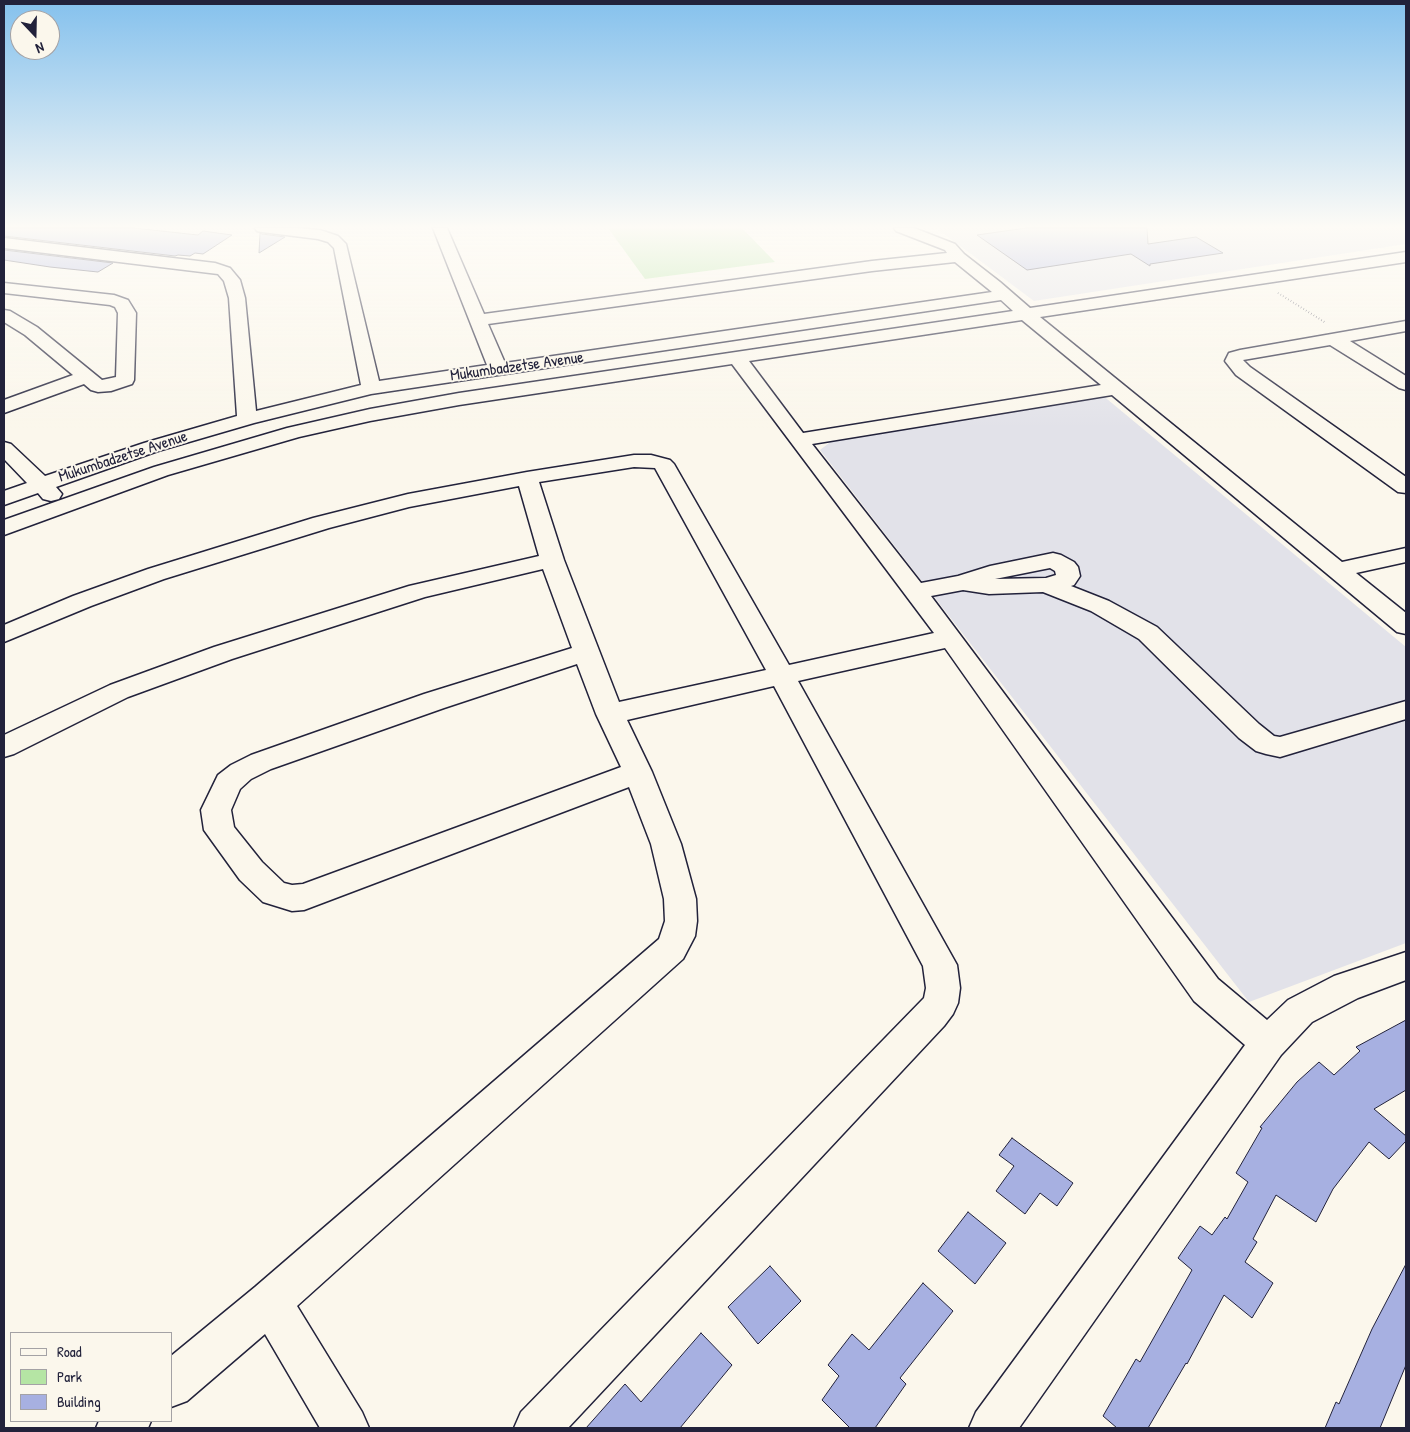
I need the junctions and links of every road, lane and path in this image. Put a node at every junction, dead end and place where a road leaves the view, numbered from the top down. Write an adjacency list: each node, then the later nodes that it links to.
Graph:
1 (67, 295): 17 (street)
2 (236, 295): 22 (street)
3 (351, 295): 19 (street)
4 (468, 295): 12 (street)
5 (663, 295): 12 (street)
6 (998, 295): 16 (street, Mukumbadzetse Avenue)
7 (1005, 295): 10 (street)
8 (1156, 295): 10 (street)
9 (1278, 295): 14 (path)
10 (1026, 314): 15 (street); 20 (street)
11 (4, 315): 17 (street)
12 (478, 320): 16 (street)
13 (1406, 326): 14 (street)
14 (1340, 337): 18 (street); 27 (street)
15 (737, 358): 23 (street); 29 (street)
16 (498, 369): 19 (street, Mukumbadzetse Avenue)
17 (86, 377): 21 (street)
18 (1406, 384)
19 (371, 388): 22 (street, Mukumbadzetse Avenue)
20 (1117, 388): 23 (street); 33 (street)
21 (4, 407)
22 (247, 419): 26 (street, Mukumbadzetse Avenue)
23 (798, 440): 34 (street)
24 (4, 448): 26 (street)
25 (527, 478): 32 (street); 36 (street); 39 (street)
26 (40, 484): 28 (street, Mukumbadzetse Avenue); 29 (street)
27 (1406, 487)
28 (4, 498)
29 (63, 505): 30 (street)
30 (4, 528)
31 (1406, 555): 33 (street)
32 (552, 560): 38 (street); 42 (street)
33 (1338, 570): 35 (street)
34 (915, 591): 37 (street); 40 (street)
35 (1406, 626)
36 (4, 634)
37 (951, 638): 39 (street); 45 (street)
38 (586, 652): 41 (street); 43 (street)
39 (781, 674): 41 (street); 49 (street)
40 (1406, 710)
41 (610, 714): 43 (street)
42 (4, 747)
43 (638, 772): 46 (street)
44 (1406, 966): 45 (street)
45 (1268, 1043): 50 (street)
46 (270, 1302): 47 (street); 48 (street)
47 (172, 1384)
48 (346, 1428)
49 (537, 1428)
50 (992, 1428)

